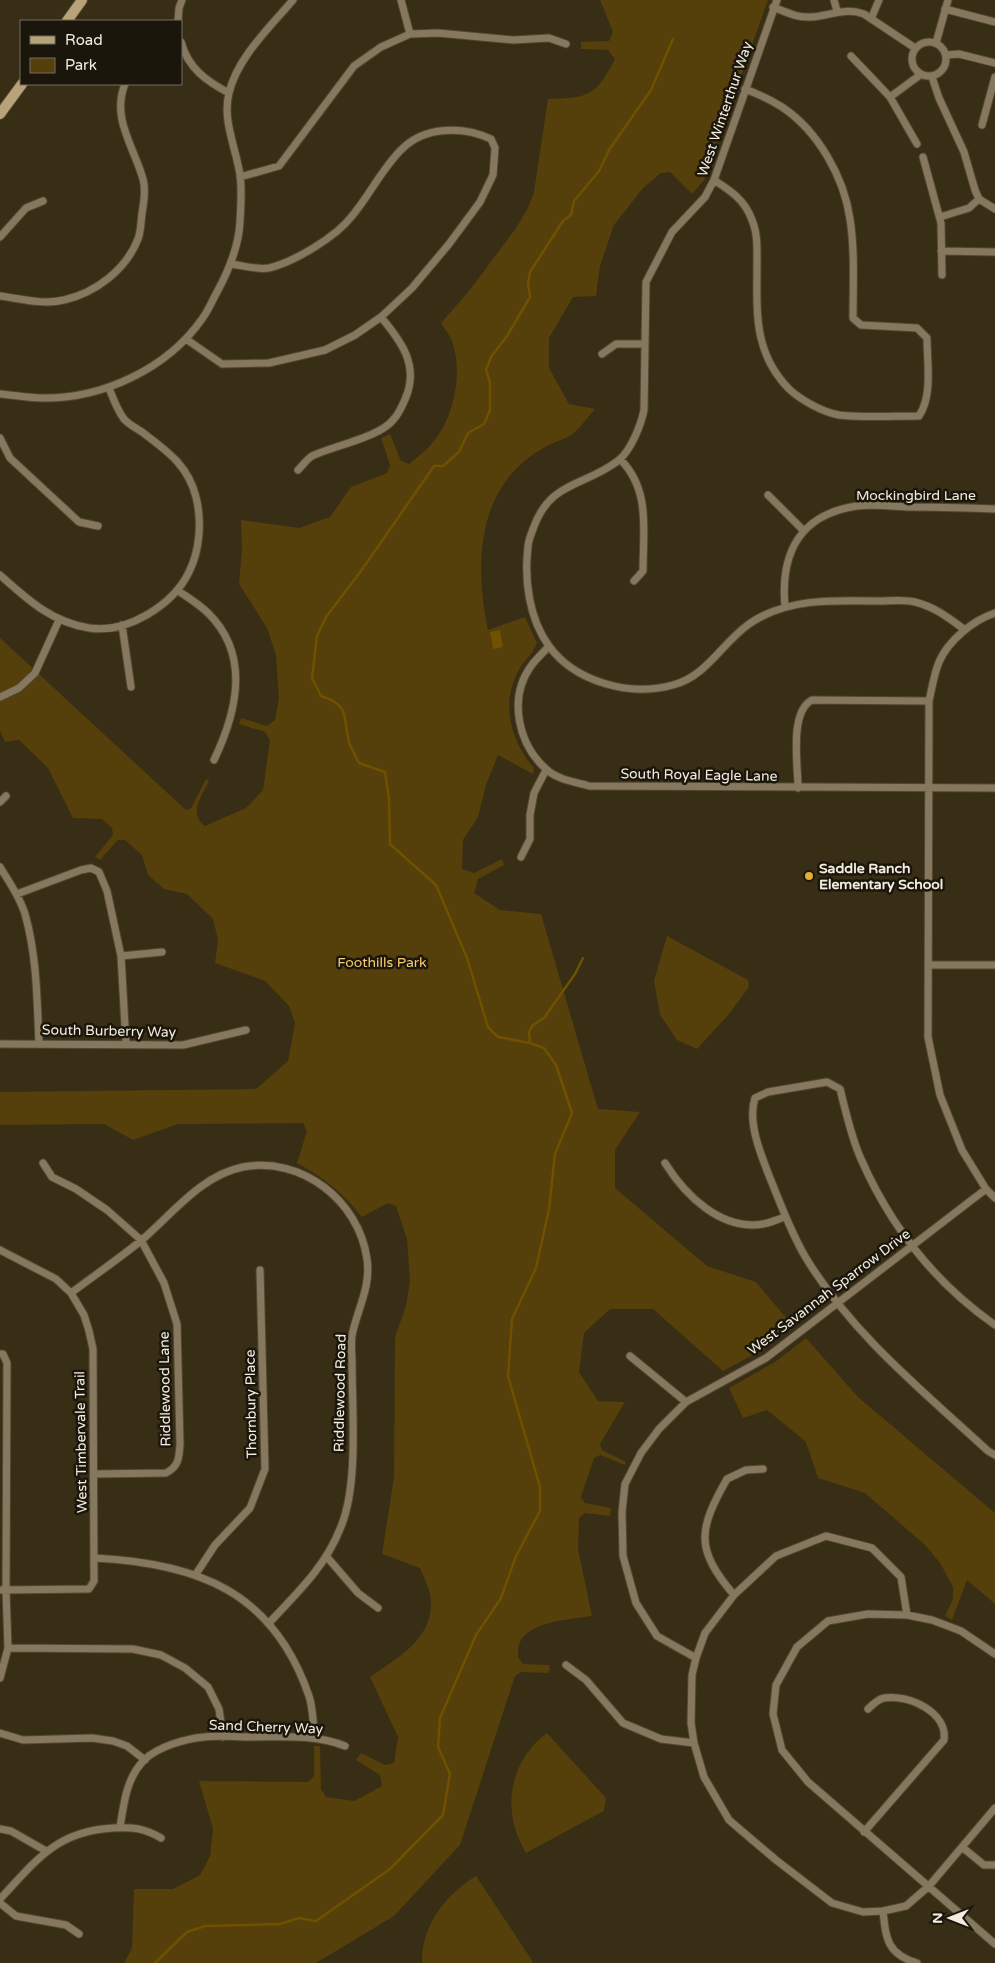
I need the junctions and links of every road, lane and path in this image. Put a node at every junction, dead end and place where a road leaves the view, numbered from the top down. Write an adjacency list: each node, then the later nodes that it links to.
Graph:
1 (82, 0): 13 (main road)
2 (182, 0): 14 (street)
3 (293, 0): 30 (street)
4 (401, 0): 16 (street)
5 (777, 0): 9 (street, West Winterthur Way)
6 (834, 0): 11 (street)
7 (879, 0): 12 (street)
8 (948, 0): 10 (street)
9 (773, 7): 11 (street); 29 (street, West Winterthur Way)
10 (945, 10): 15 (street); 17 (street)
11 (837, 11): 12 (street)
12 (871, 19): 20 (street)
13 (68, 20)
14 (178, 20)
15 (995, 22)
16 (410, 34): 18 (street); 36 (street)
17 (936, 43): 20 (street); 21 (street)
18 (566, 44)
19 (182, 46): 30 (street)
20 (915, 48): 24 (street)
21 (946, 55): 23 (street); 25 (street)
22 (851, 56): 31 (street)
23 (995, 63)
24 (920, 75): 25 (street); 31 (street)
25 (932, 77): 38 (street)
26 (995, 77): 33 (street)
27 (21, 85): 32 (main road)
28 (126, 85): 47 (street)
29 (745, 89): 37 (street, West Winterthur Way); 37 (street)
30 (229, 93): 36 (street)
31 (890, 97): 34 (street)
32 (0, 114)
33 (982, 125)
34 (917, 144)
35 (923, 157): 41 (street)
36 (240, 176): 45 (street)
37 (714, 180): 50 (street, West Winterthur Way)
38 (979, 199): 40 (street); 41 (street)
39 (43, 201): 42 (street)
40 (995, 209)
41 (940, 216): 43 (street)
42 (0, 237)
43 (941, 251): 44 (street); 46 (street)
44 (995, 252)
45 (232, 264): 48 (street); 49 (street)
46 (942, 275)
47 (0, 296)
48 (381, 317): 49 (street); 56 (street)
49 (186, 339): 52 (street)
50 (644, 344): 51 (street); 55 (street, West Winterthur Way)
51 (602, 354)
52 (109, 388): 53 (street); 63 (street)
53 (0, 394)
54 (0, 438): 59 (street)
55 (620, 459): 62 (street); 69 (street, West Winterthur Way)
56 (298, 470)
57 (768, 495): 60 (street)
58 (995, 509): 60 (street, Mockingbird Lane)
59 (98, 526)
60 (803, 530): 64 (street, Mockingbird Lane)
61 (0, 574): 66 (street)
62 (634, 581)
63 (176, 590): 67 (street); 73 (street)
64 (785, 607): 68 (street, West Winterthur Way); 69 (street, West Winterthur Way)
65 (995, 614): 68 (street)
66 (59, 620): 67 (street); 71 (street)
67 (122, 626): 70 (street)
68 (965, 630): 72 (street)
69 (549, 646): 74 (street, South Royal Eagle Lane)
70 (131, 687)
71 (0, 697)
72 (929, 701): 75 (street); 76 (street)
73 (214, 760)
74 (546, 770): 75 (street, South Royal Eagle Lane); 80 (street)
75 (798, 788): 76 (street, South Royal Eagle Lane)
76 (928, 788): 77 (street, South Royal Eagle Lane); 85 (street)
77 (995, 788)
78 (6, 796): 79 (street)
79 (0, 802)
80 (521, 857)
81 (0, 867): 82 (street)
82 (17, 894): 84 (street); 88 (street)
83 (162, 952): 84 (street)
84 (121, 956): 90 (street)
85 (928, 965): 86 (street); 93 (street)
86 (995, 965)
87 (246, 1030): 90 (street, South Burberry Way)
88 (39, 1043): 89 (street, South Burberry Way); 90 (street, South Burberry Way)
89 (0, 1044)
90 (126, 1044)
91 (42, 1163): 96 (street, Riddlewood Lane)
92 (665, 1163): 95 (street)
93 (986, 1189): 94 (street); 97 (street, West Savannah Sparrow Drive)
94 (995, 1198)
95 (785, 1217): 97 (street); 101 (street)
96 (141, 1240): 100 (street, Riddlewood Road); 108 (street, Riddlewood Lane); 109 (street, Riddlewood Road)
97 (910, 1246): 101 (street, West Savannah Sparrow Drive); 102 (street)
98 (0, 1250): 100 (street, West Timbervale Trail)
99 (260, 1270): 111 (street, Thornbury Place)
100 (71, 1293): 108 (street, West Timbervale Trail)
101 (836, 1302): 105 (street, West Savannah Sparrow Drive); 106 (street)
102 (995, 1325)
103 (0, 1354): 112 (street)
104 (630, 1356): 105 (street)
105 (686, 1402): 119 (street, West Savannah Sparrow Drive)
106 (995, 1455)
107 (763, 1469): 113 (street)
108 (94, 1474): 110 (street, West Timbervale Trail)
109 (326, 1557): 114 (street); 116 (street, Riddlewood Road)
110 (94, 1558): 111 (street); 112 (street, West Timbervale Trail)
111 (196, 1574): 116 (street)
112 (3, 1590): 117 (street)
113 (734, 1595): 115 (street); 119 (street)
114 (378, 1608)
115 (907, 1615): 118 (street); 132 (street)
116 (270, 1622): 125 (street)
117 (8, 1648): 121 (street); 124 (street)
118 (995, 1654)
119 (696, 1658): 126 (street)
120 (566, 1665): 126 (street)
121 (0, 1678)
122 (868, 1709): 132 (street)
123 (0, 1733): 128 (street)
124 (223, 1737): 125 (street, Sand Cherry Way); 128 (street, Sand Cherry Way)
125 (315, 1738): 127 (street, Sand Cherry Way)
126 (694, 1742): 140 (street)
127 (345, 1746)
128 (145, 1760): 130 (street, Sand Cherry Way)
129 (995, 1808): 134 (street)
130 (120, 1827): 133 (street); 135 (street)
131 (0, 1829): 135 (street)
132 (864, 1832): 137 (street)
133 (161, 1838)
134 (962, 1846): 136 (street); 137 (street)
135 (46, 1851): 138 (street)
136 (995, 1865)
137 (929, 1886): 140 (street); 142 (street)
138 (0, 1899)
139 (0, 1904): 141 (street)
140 (883, 1911): 143 (street)
141 (78, 1934)
142 (995, 1944)
143 (917, 1963)

